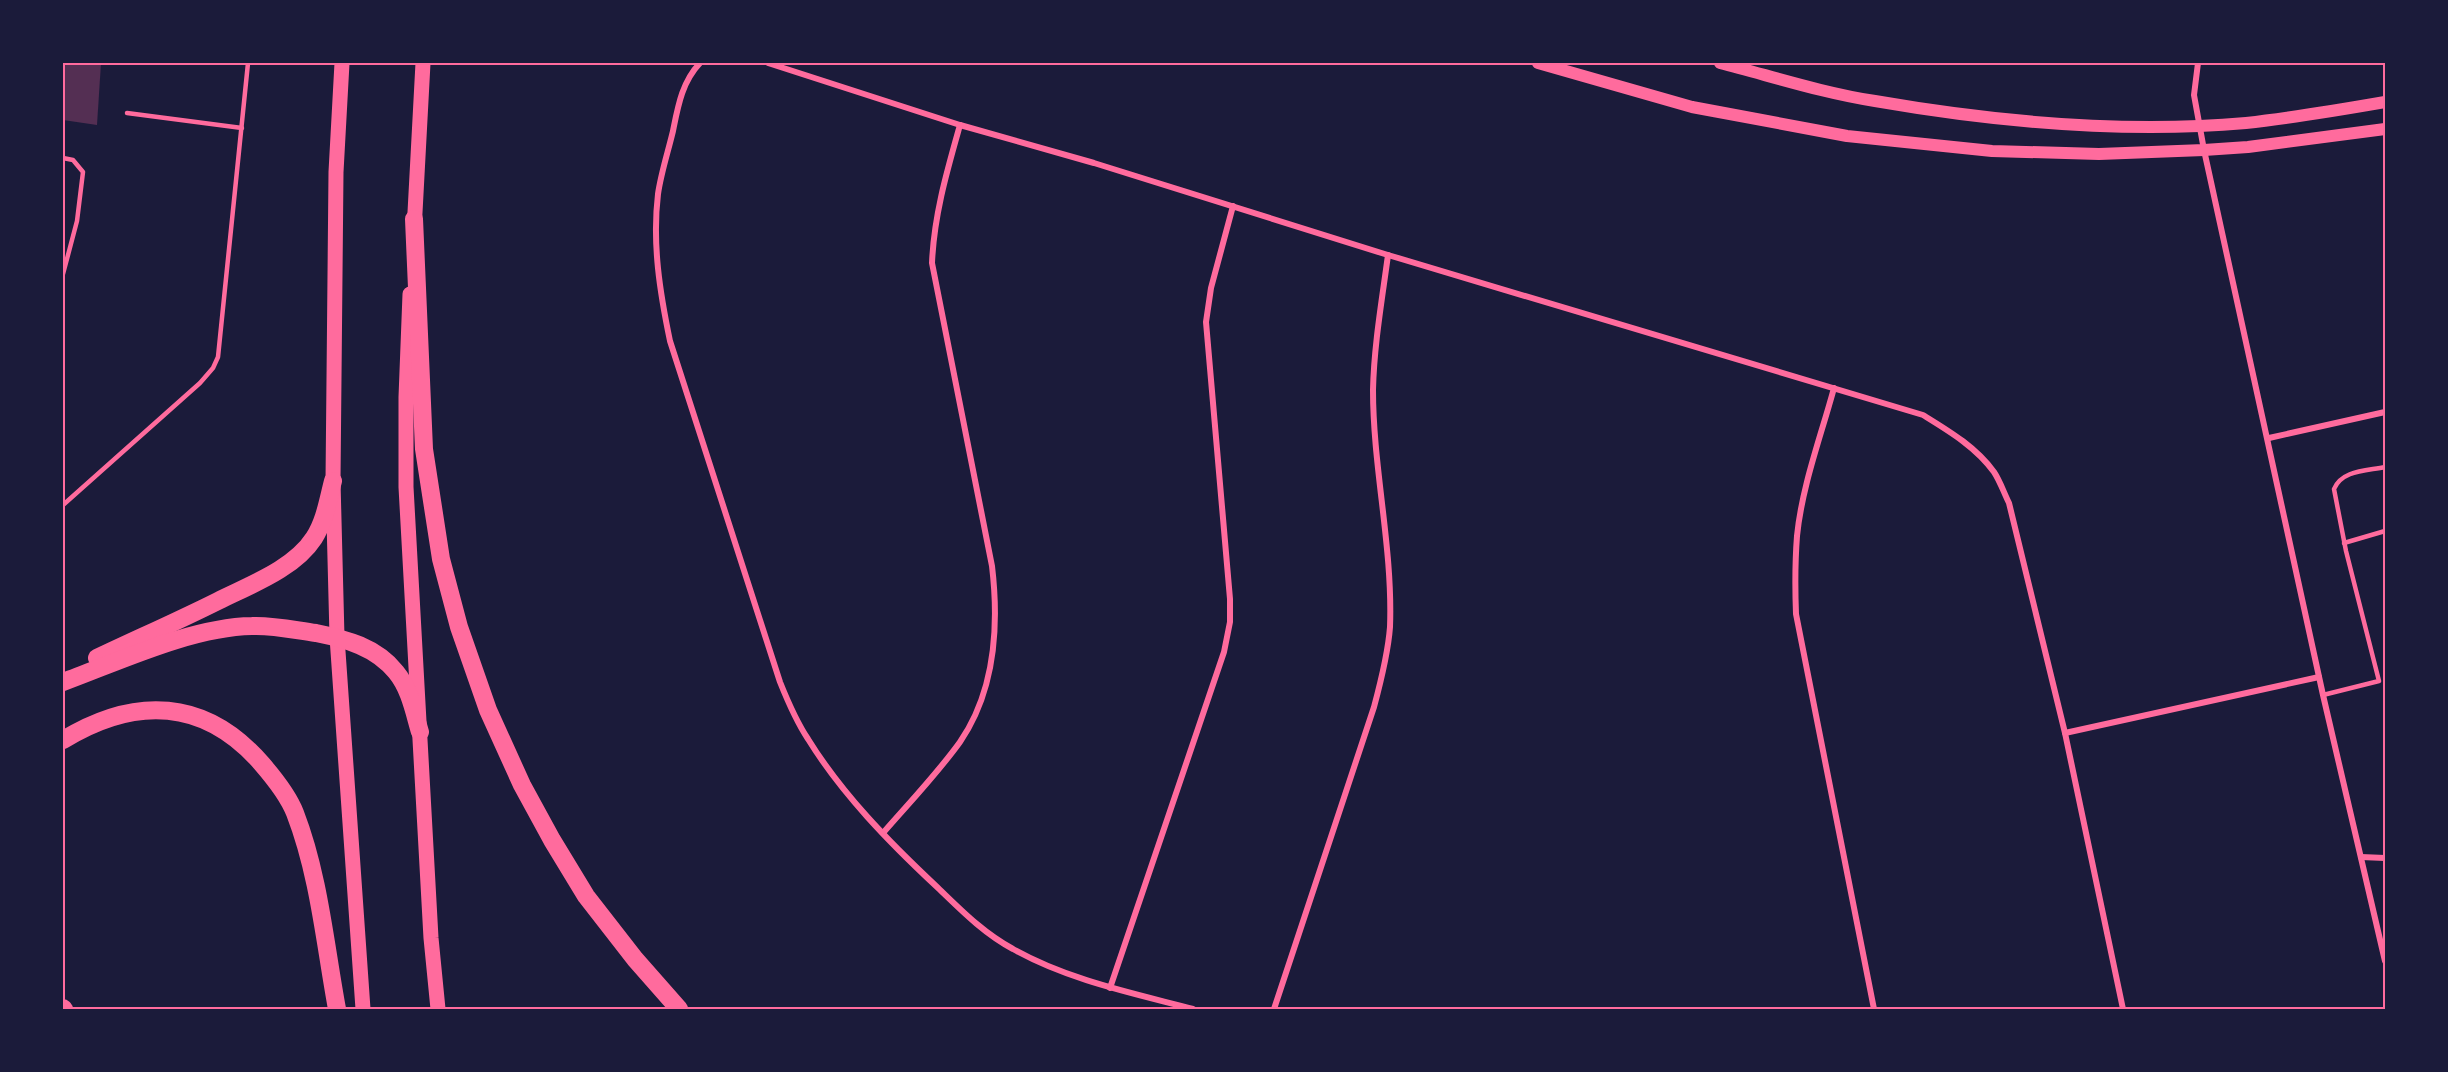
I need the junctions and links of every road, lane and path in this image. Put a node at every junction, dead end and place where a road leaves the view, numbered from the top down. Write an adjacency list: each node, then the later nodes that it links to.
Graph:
1 (248, 63): 13 (lane)
2 (342, 63): 26 (main road)
3 (423, 63): 18 (main road)
4 (700, 63): 40 (street)
5 (768, 63): 11 (street)
6 (1538, 63): 15 (main road)
7 (1720, 63): 12 (main road)
8 (2198, 63): 12 (street)
9 (2385, 102): 12 (main road)
10 (127, 113): 13 (lane)
11 (960, 125): 17 (street); 40 (street)
12 (2199, 126): 15 (street)
13 (242, 128): 27 (lane)
14 (2385, 129): 15 (main road)
15 (2204, 150): 24 (street)
16 (63, 158): 19 (lane)
17 (1233, 206): 20 (street); 44 (street)
18 (414, 219): 37 (main road); 48 (highway)
19 (66, 252): 21 (lane)
20 (1388, 255): 22 (street); 50 (street)
21 (63, 274)
22 (1834, 388): 38 (street); 51 (street)
23 (2385, 412): 24 (street)
24 (2268, 438): 32 (street)
25 (2385, 467): 29 (lane)
26 (333, 481): 30 (main road); 31 (highway)
27 (63, 505)
28 (2385, 531): 29 (lane)
29 (2344, 543): 34 (lane)
30 (337, 637): 35 (highway); 37 (highway); 46 (main road)
31 (63, 675)
32 (2319, 677): 36 (street); 38 (street)
33 (2385, 680): 34 (lane)
34 (2379, 681): 36 (lane)
35 (63, 682)
36 (2323, 695): 41 (street)
37 (420, 732): 47 (main road)
38 (2065, 733): 52 (street)
39 (63, 740): 45 (highway)
40 (884, 833): 44 (street)
41 (2361, 857): 42 (street); 43 (street)
42 (2385, 858)
43 (2385, 961)
44 (1110, 988): 49 (street)
45 (337, 1009)
46 (363, 1009)
47 (438, 1009)
48 (680, 1009)
49 (1193, 1009)
50 (1274, 1009)
51 (1874, 1009)
52 (2123, 1009)

